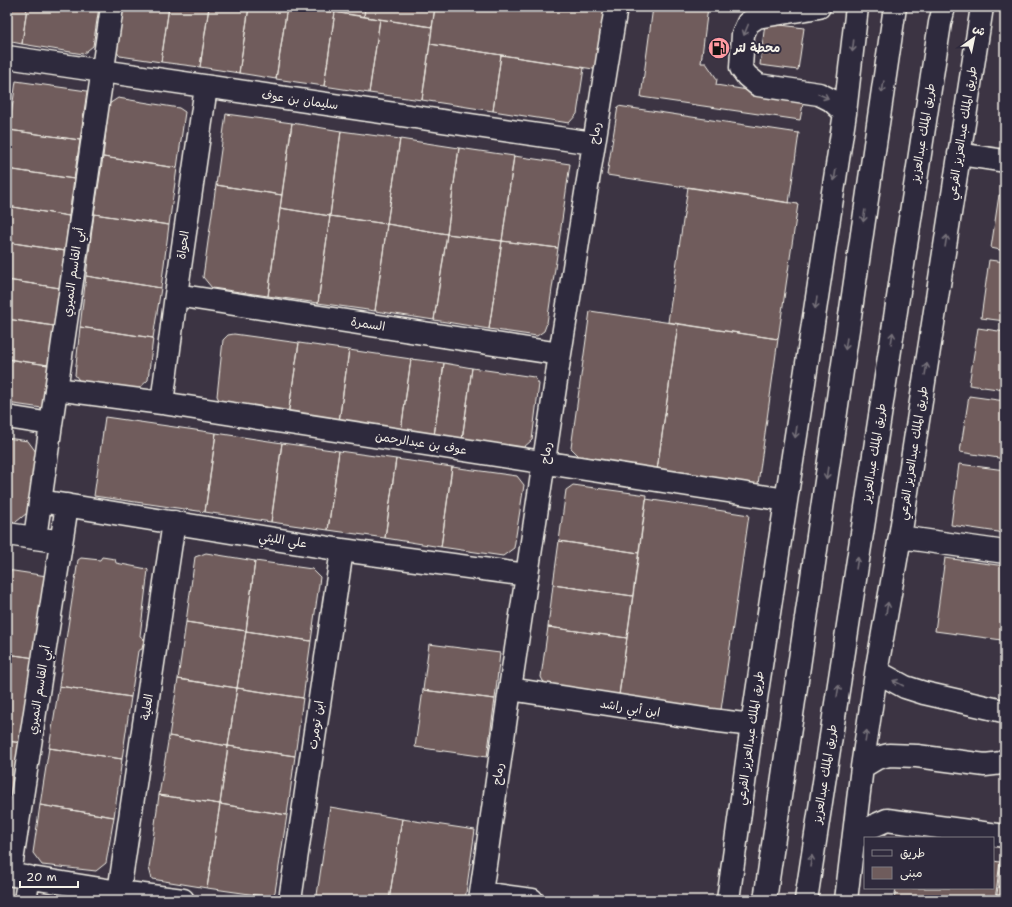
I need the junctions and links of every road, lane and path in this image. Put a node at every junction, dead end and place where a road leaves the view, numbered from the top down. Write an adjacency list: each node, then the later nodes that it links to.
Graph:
1 (112, 7): 9 (street, أبي القاسم النميري)
2 (616, 7): 12 (street, رماح)
3 (819, 7): 11 (street, one-way to 11)
4 (857, 7): 11 (street, طريق الملك عبدالعزيز الفرعي, one-way to 11)
5 (895, 7): 51 (street, one-way to 51)
6 (982, 7): 13 (street, طريق الملك عبدالعزيز الفرعي)
7 (940, 12): 52 (street, طريق الملك عبدالعزيز, one-way to 7)
8 (7, 57): 9 (street, سليمان بن عوف)
9 (102, 70): 10 (street, سليمان بن عوف); 17 (street, أبي القاسم النميري)
10 (206, 87): 12 (street, سليمان بن عوف); 15 (street, الحواة)
11 (845, 113): 23 (street, طريق الملك عبدالعزيز الفرعي, one-way to 23)
12 (594, 143): 16 (street, رماح)
13 (959, 154): 14 (street); 27 (street, طريق الملك عبدالعزيز الفرعي, one-way to 13)
14 (1005, 161)
15 (176, 295): 16 (street, السمرة); 18 (street, الحواة)
16 (560, 354): 21 (street, رماح)
17 (56, 389): 18 (street, عوف بن عبدالرحمن); 20 (street, أبي القاسم النميري)
18 (162, 403): 21 (street, عوف بن عبدالرحمن)
19 (7, 417): 20 (street)
20 (51, 424): 22 (street, أبي القاسم النميري)
21 (544, 462): 23 (street, عوف بن عبدالرحمن); 32 (street, رماح)
22 (40, 500): 24 (street, علي الليثي); 28 (street, أبي القاسم النميري)
23 (786, 500): 36 (street, طريق الملك عبدالعزيز الفرعي)
24 (67, 505): 25 (street, علي الليثي); 29 (street, أبي القاسم النميري)
25 (174, 522): 30 (street, علي الليثي); 44 (street, العلية)
26 (7, 534): 28 (street)
27 (900, 537): 31 (street); 33 (street, طريق الملك عبدالعزيز الفرعي, one-way to 27)
28 (35, 538): 29 (street)
29 (61, 541): 43 (street, أبي القاسم النميري)
30 (342, 550): 32 (street, علي الليثي); 48 (street, ابن تومرت)
31 (1005, 552)
32 (528, 575): 34 (street, رماح)
33 (877, 667): 35 (street, one-way to 33); 38 (street, طريق الملك عبدالعزيز الفرعي, one-way to 33)
34 (510, 689): 36 (street, ابن أبي راشد); 45 (street, رماح)
35 (1005, 712)
36 (752, 725): 50 (street, طريق الملك عبدالعزيز الفرعي)
37 (1005, 760): 38 (street)
38 (862, 767): 39 (street, طريق الملك عبدالعزيز الفرعي)
39 (858, 801): 40 (street); 42 (street, طريق الملك عبدالعزيز الفرعي)
40 (887, 820): 41 (street); 42 (street)
41 (1005, 836)
42 (853, 841): 53 (street, طريق الملك عبدالعزيز الفرعي)
43 (15, 875): 44 (street); 46 (street, أبي القاسم النميري)
44 (119, 892): 47 (street)
45 (480, 896): 49 (street)
46 (25, 900)
47 (183, 900)
48 (290, 900)
49 (532, 900)
50 (728, 900)
51 (765, 900)
52 (806, 900)
53 (846, 900)

